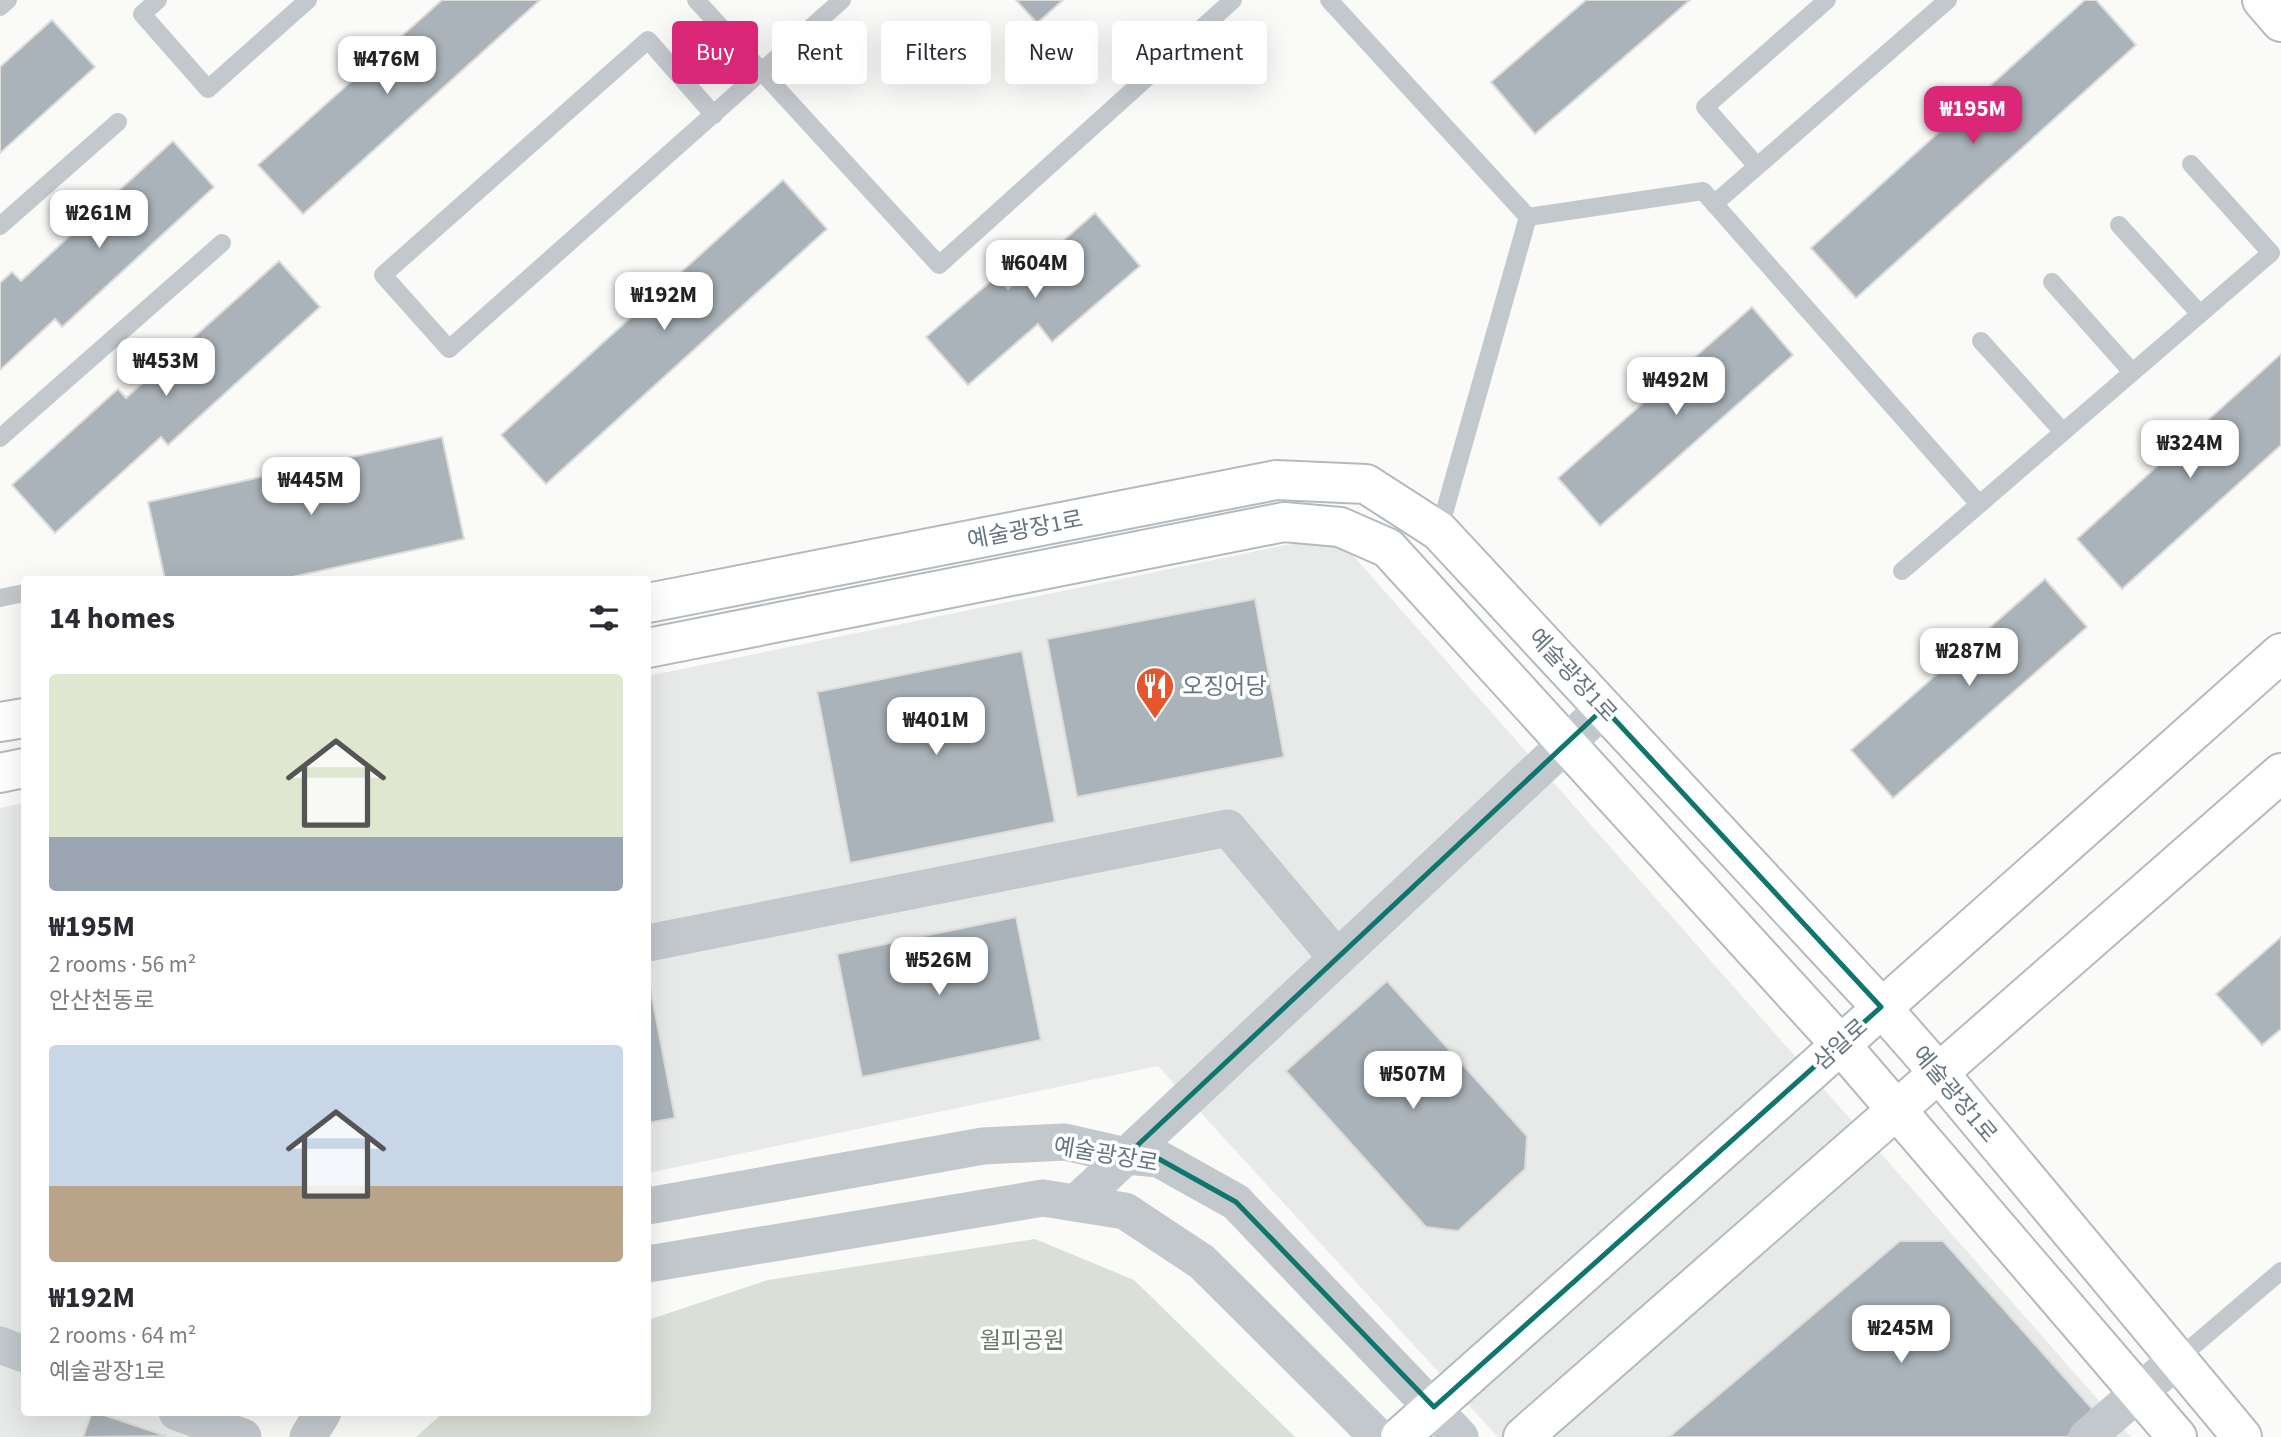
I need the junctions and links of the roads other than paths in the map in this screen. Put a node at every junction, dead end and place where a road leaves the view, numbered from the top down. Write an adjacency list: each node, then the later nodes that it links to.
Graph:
1 (8, 0): 11 (lane)
2 (158, 0): 3 (lane)
3 (309, 0)
4 (696, 0): 13 (lane)
5 (842, 0): 13 (lane)
6 (1233, 0): 13 (lane)
7 (1329, 0): 19 (lane)
8 (1827, 0): 17 (lane)
9 (1948, 0): 17 (lane)
10 (2262, 0): 12 (street)
11 (0, 7)
12 (2281, 22)
13 (761, 71): 14 (lane)
14 (714, 115): 14 (lane)
15 (118, 122): 21 (lane)
16 (2191, 164): 24 (lane)
17 (1757, 166): 18 (lane)
18 (1714, 204): 19 (lane); 29 (lane)
19 (1528, 216): 30 (lane)
20 (2119, 225): 24 (lane)
21 (0, 226)
22 (222, 243): 28 (lane)
23 (2052, 282): 26 (lane)
24 (2200, 314): 26 (lane)
25 (1981, 341): 27 (lane)
26 (2132, 372): 27 (lane)
27 (2063, 432): 29 (lane)
28 (0, 438)
29 (1979, 504): 31 (lane)
30 (1439, 531): 34 (street, 예술광장1로); 37 (street, 예술광장1로)
31 (1902, 572)
32 (21, 594): 33 (lane)
33 (0, 598)
34 (651, 602)
35 (651, 647): 40 (street, 예술광장1로)
36 (2281, 653): 46 (street, 삼일로)
37 (1604, 708): 40 (street); 46 (street, 예술광장1로)
38 (21, 718): 39 (street)
39 (0, 722)
40 (1566, 744): 45 (street); 47 (street, 예술광장1로)
41 (21, 769): 42 (street)
42 (0, 773)
43 (2281, 773): 48 (street)
44 (651, 942): 45 (street)
45 (1337, 958): 50 (street)
46 (1881, 1007): 47 (street, 삼일로); 48 (street, 예술광장1로)
47 (1840, 1044): 49 (street, 예술광장1로); 59 (street, 삼일로)
48 (1938, 1072): 49 (street); 57 (street, 예술광장1로)
49 (1896, 1108): 58 (street, 예술광장1로); 69 (street)
50 (1126, 1156): 51 (street); 52 (street, 예술광장로); 59 (street, 예술광장로)
51 (1076, 1203): 53 (street); 66 (street)
52 (651, 1205)
53 (651, 1263)
54 (2281, 1271): 57 (lane)
55 (0, 1345): 56 (street)
56 (21, 1353)
57 (2178, 1359): 58 (street); 72 (street, 예술광장1로)
58 (2139, 1392): 70 (street); 71 (street, 예술광장1로)
59 (1434, 1407): 67 (street, 삼일로); 68 (street, 예술광장로)
60 (188, 1416): 63 (street)
61 (258, 1416): 64 (street)
62 (321, 1416): 65 (street)
63 (243, 1437)
64 (251, 1437)
65 (308, 1437)
66 (1378, 1437)
67 (1400, 1437)
68 (1460, 1437)
69 (1524, 1437)
70 (2087, 1437)
71 (2177, 1437)
72 (2242, 1437)

